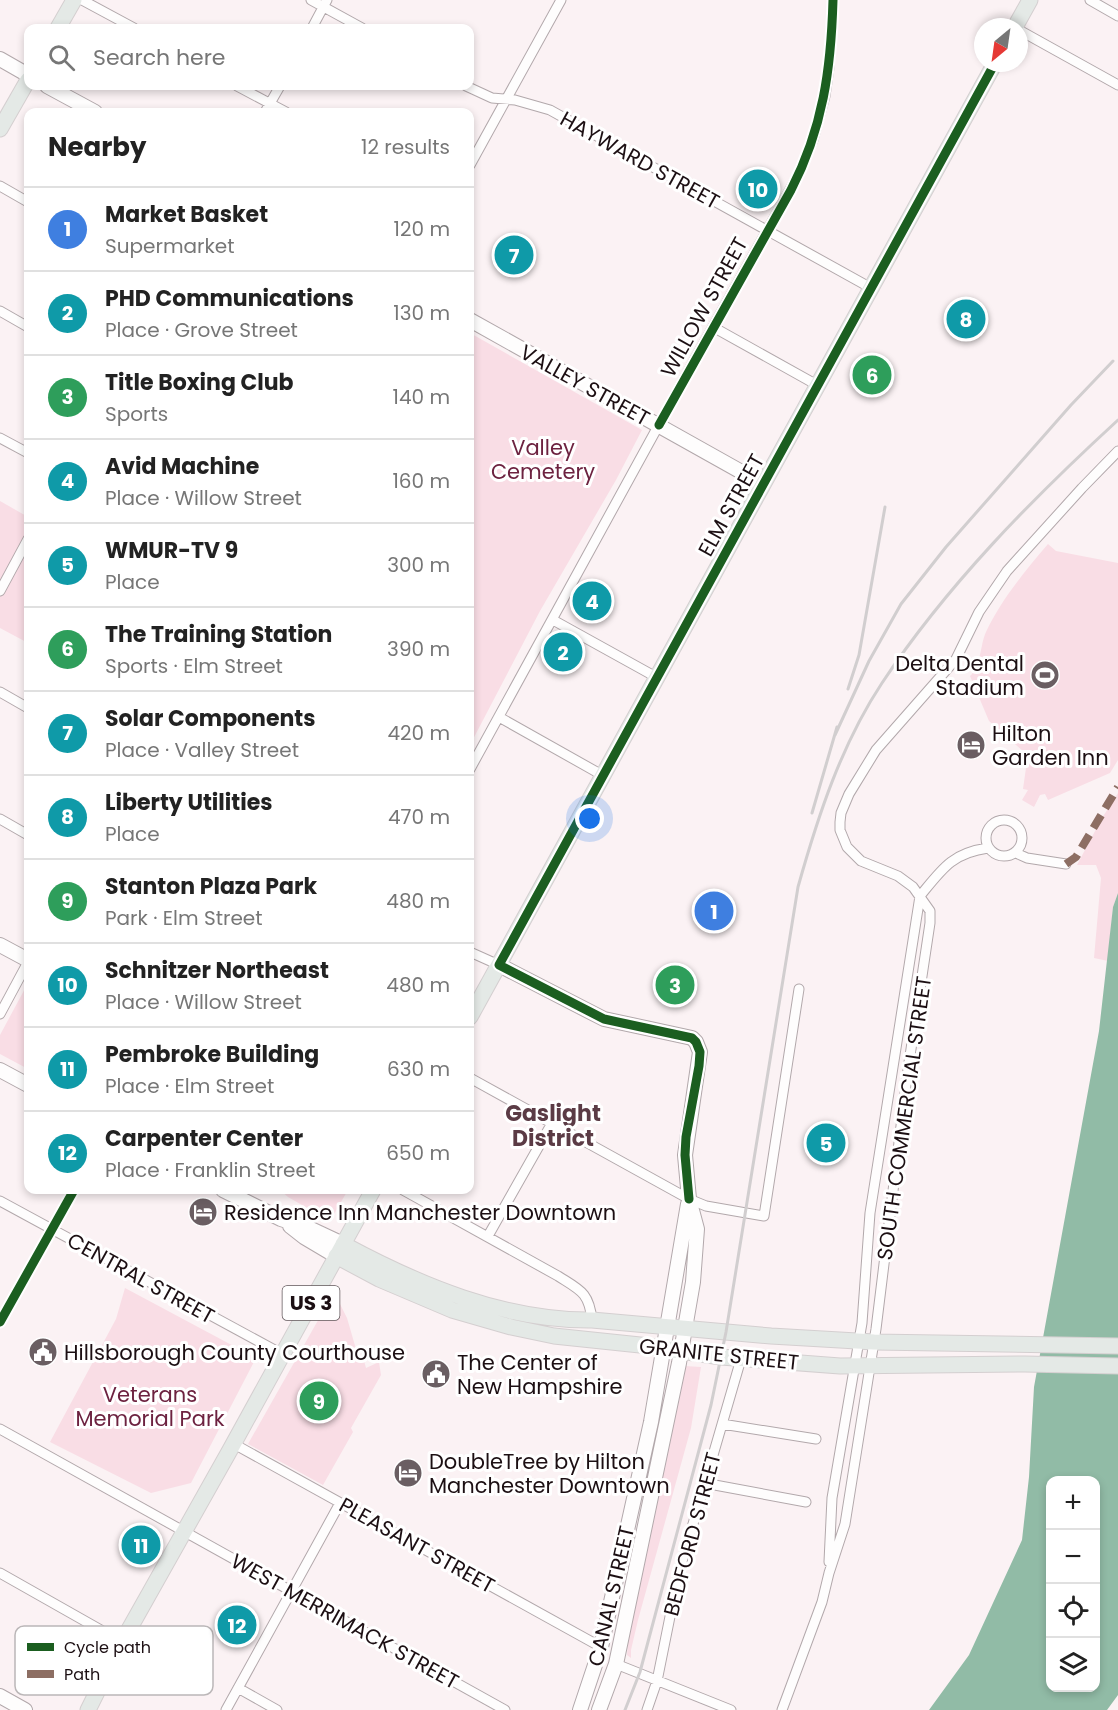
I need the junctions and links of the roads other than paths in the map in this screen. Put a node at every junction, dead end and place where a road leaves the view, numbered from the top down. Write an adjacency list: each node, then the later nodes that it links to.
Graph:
1 (74, 0): 11 (main road)
2 (82, 0): 12 (street)
3 (311, 0): 8 (street)
4 (561, 0): 25 (street)
5 (833, 0): 32 (street, WILLOW STREET)
6 (1030, 0): 10 (main road)
7 (1090, 0): 9 (street)
8 (326, 4): 13 (street); 14 (street)
9 (1118, 16)
10 (1022, 18)
11 (60, 24)
12 (127, 24)
13 (314, 24)
14 (356, 24)
15 (1028, 34): 20 (street)
16 (0, 59): 18 (street)
17 (990, 72): 33 (main road, ELM STREET)
18 (24, 75)
19 (24, 85): 28 (main road)
20 (1118, 86)
21 (55, 90): 26 (street)
22 (242, 90): 27 (street)
23 (278, 90): 27 (street)
24 (474, 90): 25 (street, HAYWARD STREET)
25 (506, 99): 29 (street); 32 (street, HAYWARD STREET)
26 (88, 108)
27 (267, 108)
28 (0, 129)
29 (474, 158)
30 (0, 186): 31 (street)
31 (24, 200)
32 (767, 231): 33 (street, HAYWARD STREET); 37 (street, WILLOW STREET)
33 (871, 288): 38 (main road, ELM STREET)
34 (0, 311): 36 (street)
35 (474, 322): 39 (street, VALLEY STREET)
36 (24, 325)
37 (713, 327): 38 (street); 39 (street, WILLOW STREET)
38 (817, 385): 43 (main road, ELM STREET)
39 (658, 425): 43 (street, VALLEY STREET); 46 (street, WILLOW STREET)
40 (0, 438): 41 (street)
41 (24, 451)
42 (1118, 452): 58 (street)
43 (763, 484): 47 (main road, ELM STREET)
44 (24, 546): 45 (street)
45 (0, 591)
46 (553, 620): 47 (street); 50 (street, WILLOW STREET)
47 (656, 677): 52 (main road, ELM STREET)
48 (0, 692): 49 (street)
49 (24, 706)
50 (499, 717): 51 (street, WILLOW STREET); 52 (street)
51 (474, 762)
52 (603, 775): 62 (main road, ELM STREET)
53 (0, 819): 54 (street)
54 (24, 833)
55 (988, 848): 56 (street); 56 (street); 58 (street)
56 (1016, 853): 57 (street)
57 (1066, 864)
58 (921, 896): 84 (street, SOUTH COMMERCIAL STREET); 85 (street, SOUTH COMMERCIAL STREET)
59 (0, 945): 61 (street)
60 (474, 954): 62 (street)
61 (24, 959)
62 (499, 965): 65 (main road, ELM STREET); 75 (street, CANAL STREET)
63 (24, 969): 66 (street)
64 (799, 989): 75 (street)
65 (474, 1010)
66 (0, 1014)
67 (0, 1070): 69 (street)
68 (474, 1080): 70 (street)
69 (24, 1083)
70 (552, 1123): 75 (street); 78 (street)
71 (72, 1194): 77 (street)
72 (231, 1194): 79 (street)
73 (371, 1194): 79 (main road, US 3)
74 (410, 1194): 78 (street)
75 (689, 1199): 82 (street, CANAL STREET); 83 (street, CANAL STREET)
76 (0, 1201): 77 (street, CENTRAL STREET)
77 (52, 1229): 81 (street); 89 (street, CENTRAL STREET)
78 (488, 1236): 80 (street)
79 (339, 1250): 80 (main road, GRANITE STREET); 87 (main road, GRANITE STREET); 89 (main road, US 3)
80 (592, 1320): 82 (main road, GRANITE STREET)
81 (0, 1322)
82 (668, 1327): 83 (main road, GRANITE STREET); 87 (street, CANAL STREET)
83 (685, 1329): 84 (main road, GRANITE STREET); 88 (street, CANAL STREET)
84 (858, 1341): 85 (main road, GRANITE STREET); 91 (street, SOUTH COMMERCIAL STREET)
85 (874, 1342): 86 (main road, GRANITE STREET); 92 (street, SOUTH COMMERCIAL STREET)
86 (1118, 1347)
87 (665, 1349): 88 (main road, GRANITE STREET); 107 (street, CANAL STREET)
88 (681, 1352): 90 (main road, GRANITE STREET); 108 (street, CANAL STREET)
89 (282, 1354): 97 (main road, US 3)
90 (741, 1359): 91 (main road, GRANITE STREET); 94 (street, BEDFORD STREET)
91 (854, 1366): 92 (main road, GRANITE STREET); 103 (street, SOUTH COMMERCIAL STREET)
92 (871, 1366): 93 (main road, GRANITE STREET); 103 (street, SOUTH COMMERCIAL STREET)
93 (1118, 1366)
94 (722, 1424): 96 (street); 98 (street, BEDFORD STREET)
95 (0, 1429): 101 (street, WEST MERRIMACK STREET)
96 (816, 1439)
97 (234, 1444): 100 (street, PLEASANT STREET); 101 (main road, US 3)
98 (704, 1483): 99 (street); 109 (street, BEDFORD STREET)
99 (806, 1502)
100 (340, 1503): 104 (street); 107 (street, PLEASANT STREET)
101 (184, 1532): 104 (street, WEST MERRIMACK STREET); 106 (main road, US 3)
102 (0, 1574): 105 (street)
103 (829, 1574): 122 (street)
104 (291, 1592): 110 (street); 117 (street, WEST MERRIMACK STREET)
105 (93, 1626)
106 (131, 1626)
107 (601, 1647): 118 (street, CANAL STREET)
108 (616, 1664): 109 (street); 119 (street, CANAL STREET)
109 (657, 1681): 120 (street, BEDFORD STREET); 121 (street)
110 (238, 1688): 115 (street); 116 (street)
111 (96, 1695): 114 (main road, US 3)
112 (0, 1696): 113 (street)
113 (25, 1710)
114 (88, 1710)
115 (226, 1710)
116 (277, 1710)
117 (506, 1710)
118 (580, 1710)
119 (599, 1710)
120 (647, 1710)
121 (731, 1710)
122 (782, 1710)

